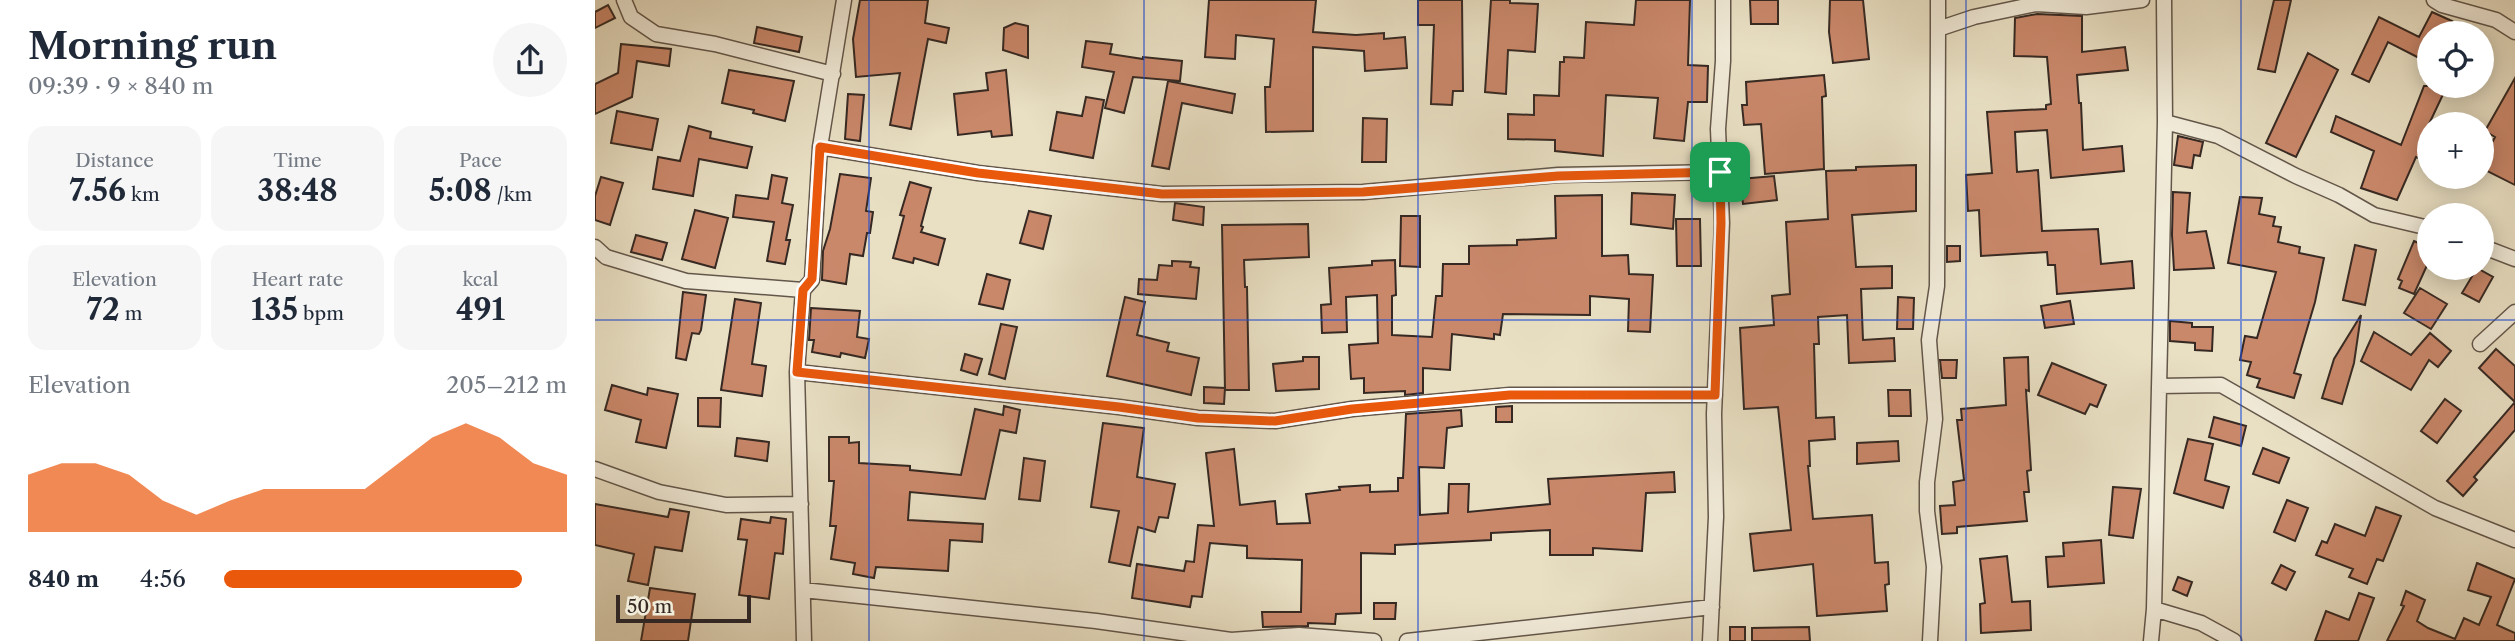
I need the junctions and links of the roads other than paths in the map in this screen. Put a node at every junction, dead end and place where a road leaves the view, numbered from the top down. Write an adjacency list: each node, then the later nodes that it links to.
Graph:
1 (624, 0): 10 (street)
2 (844, 0): 10 (street)
3 (1723, 0): 13 (street)
4 (1938, 0): 8 (street)
5 (2142, 0): 8 (street)
6 (2164, 0): 11 (street)
7 (2434, 0): 9 (street)
8 (1938, 29): 34 (street)
9 (2515, 32)
10 (833, 74): 12 (street)
11 (2165, 122): 14 (street); 22 (street)
12 (820, 147): 13 (street); 18 (street)
13 (1720, 172): 23 (street)
14 (2417, 225)
15 (595, 247): 18 (street)
16 (2494, 251): 17 (street)
17 (2515, 259)
18 (803, 290): 21 (street)
19 (2515, 312): 20 (street)
20 (2480, 344)
21 (797, 372): 23 (street); 25 (street)
22 (2159, 386): 26 (street); 29 (street)
23 (1715, 395): 28 (street)
24 (595, 469): 25 (street)
25 (801, 504): 27 (street)
26 (2515, 540)
27 (803, 590): 30 (street); 31 (street)
28 (1712, 607): 32 (street); 33 (street)
29 (2154, 609): 35 (street); 36 (street)
30 (804, 641)
31 (1374, 641)
32 (1407, 641)
33 (1710, 641)
34 (1930, 641)
35 (2151, 641)
36 (2234, 641)

